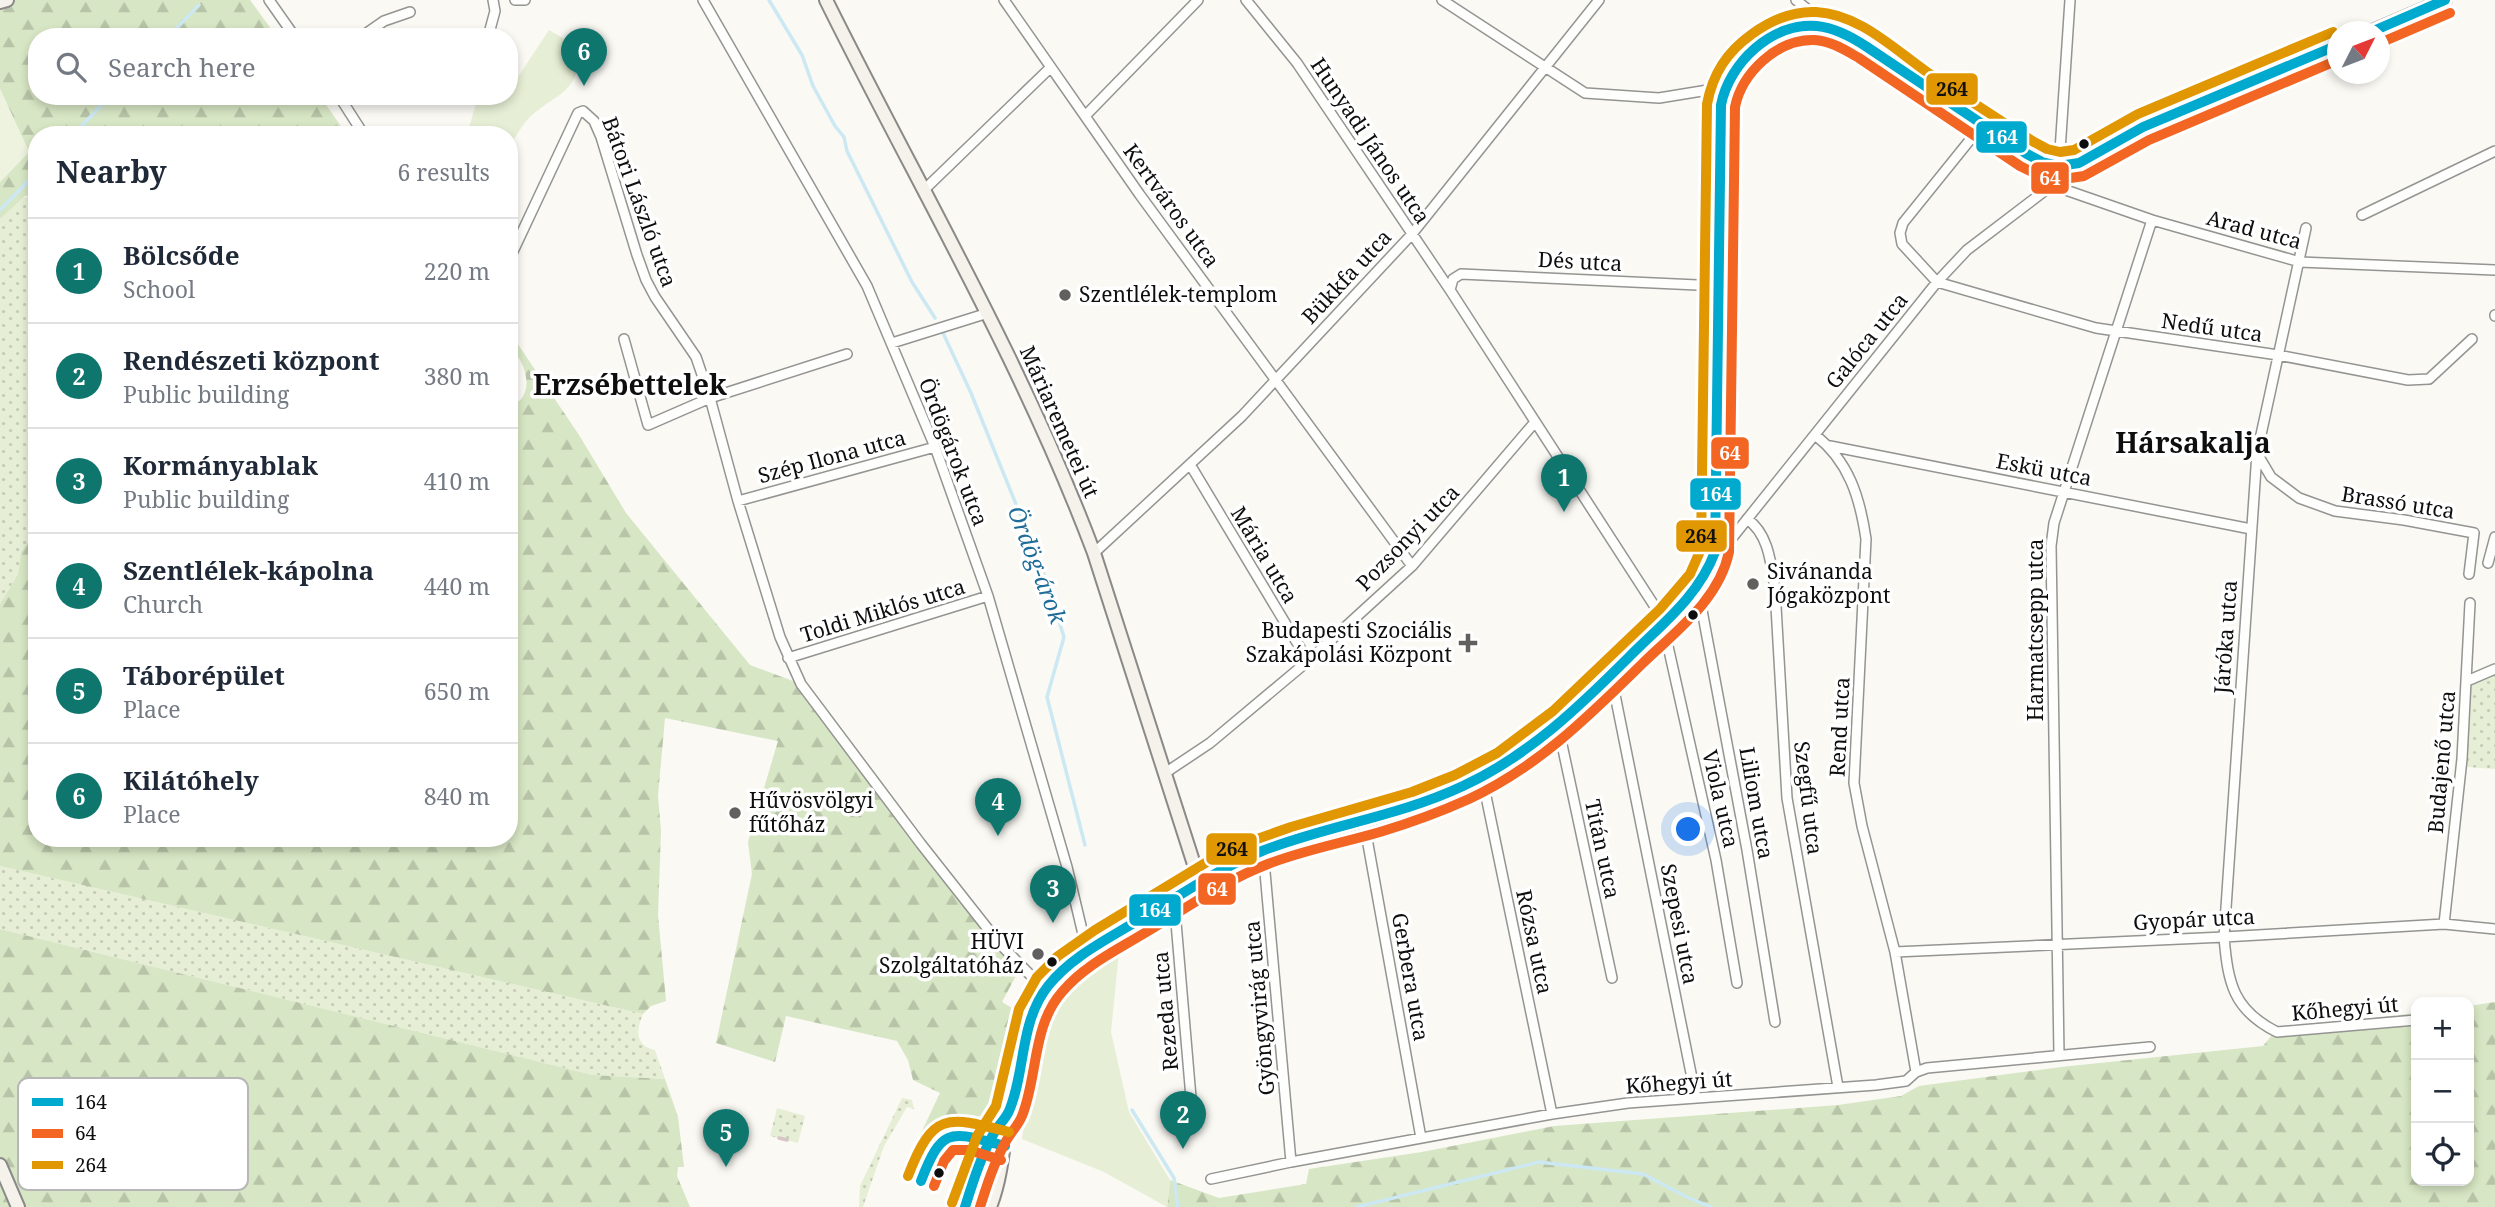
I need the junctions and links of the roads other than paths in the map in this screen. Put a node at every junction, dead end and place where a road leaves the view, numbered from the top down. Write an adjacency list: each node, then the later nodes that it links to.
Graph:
1 (7, 0): 16 (main road)
2 (268, 0): 20 (street)
3 (493, 0): 22 (street)
4 (515, 0): 5 (street)
5 (525, 0)
6 (703, 0): 49 (street, Ördögárok utca)
7 (826, 0): 34 (main road, Máriaremetei út)
8 (1004, 0): 25 (street, Kertváros utca)
9 (1198, 0): 28 (street)
10 (1246, 0): 38 (street, Hunyadi János utca)
11 (1443, 0): 24 (street)
12 (1599, 0): 24 (street, Bükkfa utca)
13 (1796, 0): 19 (street)
14 (2070, 0): 32 (street)
15 (2445, 0): 18 (main road)
16 (0, 2)
17 (410, 12): 21 (street)
18 (2390, 23)
19 (1818, 26): 26 (main road); 29 (main road)
20 (288, 28)
21 (374, 28)
22 (490, 28)
23 (2327, 49): 32 (main road)
24 (1545, 67): 26 (street); 38 (street, Bükkfa utca)
25 (1051, 68): 28 (street, Kertváros utca); 34 (street)
26 (1723, 92): 43 (main road)
27 (345, 105): 30 (street)
28 (1084, 116): 52 (street, Kertváros utca)
29 (1982, 125): 32 (main road); 42 (street)
30 (358, 126)
31 (2495, 151): 35 (street)
32 (2059, 166): 33 (street)
33 (2055, 183): 36 (street, Arad utca); 42 (street, Galóca utca)
34 (925, 189): 45 (main road, Máriaremetei út)
35 (2362, 215)
36 (2152, 220): 40 (street, Arad utca); 46 (street, Harmatcsepp utca)
37 (2306, 229): 40 (street, Járóka utca)
38 (1412, 234): 44 (street, Hunyadi János utca); 52 (street, Bükkfa utca)
39 (518, 241): 53 (street, Bátori László utca)
40 (2300, 262): 41 (street, Arad utca); 51 (street, Járóka utca)
41 (2495, 270)
42 (1937, 282): 46 (street, Nedű utca); 55 (street, Galóca utca)
43 (1713, 285): 44 (street, Dés utca); 65 (main road)
44 (1450, 290): 54 (street, Hunyadi János utca)
45 (988, 313): 49 (street); 66 (main road, Máriaremetei út)
46 (2117, 332): 51 (street, Nedű utca); 60 (street, Harmatcsepp utca)
47 (624, 339): 53 (street)
48 (2472, 339): 51 (street, Nedű utca)
49 (892, 343): 57 (street, Ördögárok utca)
50 (847, 354): 53 (street)
51 (2277, 355): 58 (street, Járóka utca)
52 (1276, 381): 59 (street, Bükkfa utca); 68 (street, Kertváros utca)
53 (710, 398): 61 (street, Bátori László utca)
54 (1535, 422): 68 (street, Pozsonyi utca); 73 (street, Hunyadi János utca)
55 (1815, 435): 56 (street, Rend utca); 62 (street, Galóca utca)
56 (1830, 446): 60 (street, Eskü utca); 91 (street, Rend utca)
57 (935, 447): 61 (street, Szép Ilona utca); 70 (street, Ördögárok utca)
58 (2257, 453): 63 (street, Járóka utca); 69 (street, Brassó utca)
59 (1191, 466): 66 (street, Bükkfa utca); 75 (street, Mária utca)
60 (2064, 491): 63 (street, Eskü utca); 89 (street, Harmatcsepp utca)
61 (738, 501): 74 (street, Bátori László utca)
62 (1748, 519): 65 (street, Galóca utca); 101 (street, Szegfű utca)
63 (2251, 529): 88 (street, Járóka utca)
64 (2495, 537): 67 (street)
65 (1715, 552): 71 (main road)
66 (1094, 553): 80 (main road, Máriaremetei út)
67 (2488, 563)
68 (1412, 566): 75 (street, Pozsonyi utca)
69 (2469, 574)
70 (988, 596): 74 (street, Toldi Miklós utca); 90 (street, Ördögárok utca)
71 (1692, 596): 73 (main road); 96 (street, Liliom utca)
72 (2470, 603): 78 (street, Budajenő utca)
73 (1663, 624): 77 (main road); 93 (street, Viola utca)
74 (788, 658): 94 (street, Bátori László utca)
75 (1308, 662): 80 (street, Pozsonyi utca)
76 (2495, 670): 78 (street)
77 (1611, 675): 79 (main road); 102 (street, Szepesi utca)
78 (2467, 681): 86 (street, Budajenő utca)
79 (1558, 726): 81 (main road); 92 (street, Titán utca)
80 (1165, 773): 84 (main road, Máriaremetei út)
81 (1482, 777): 82 (main road); 103 (street, Rózsa utca)
82 (1364, 822): 83 (main road); 105 (street, Gerbera utca)
83 (1263, 850): 84 (main road); 106 (street, Gyöngyvirág utca)
84 (1200, 883): 85 (main road)
85 (1174, 899): 90 (main road); 104 (street, Rezeda utca)
86 (2444, 924): 87 (street, Gyopár utca); 88 (street, Gyopár utca)
87 (2495, 929)
88 (2224, 937): 89 (street, Gyopár utca); 97 (street, Járóka utca)
89 (2058, 943): 91 (street, Gyopár utca); 99 (street, Harmatcsepp utca)
90 (1087, 951): 94 (main road)
91 (1895, 952): 100 (street, Rend utca)
92 (1612, 978)
93 (1737, 983)
94 (1045, 990): 110 (main road)
95 (2411, 1020): 97 (street, Kőhegyi út)
96 (1775, 1022)
97 (2277, 1032)
98 (2150, 1048): 99 (street, Kőhegyi út)
99 (2059, 1055): 100 (street, Kőhegyi út)
100 (1916, 1072): 101 (street, Kőhegyi út)
101 (1838, 1087): 102 (street, Kőhegyi út)
102 (1696, 1098): 103 (street, Kőhegyi út)
103 (1552, 1114): 105 (street, Kőhegyi út)
104 (1193, 1121)
105 (1421, 1138): 106 (street, Kőhegyi út)
106 (1291, 1162): 108 (street, Kőhegyi út)
107 (0, 1165): 109 (main road)
108 (1211, 1180)
109 (18, 1207)
110 (990, 1207)

